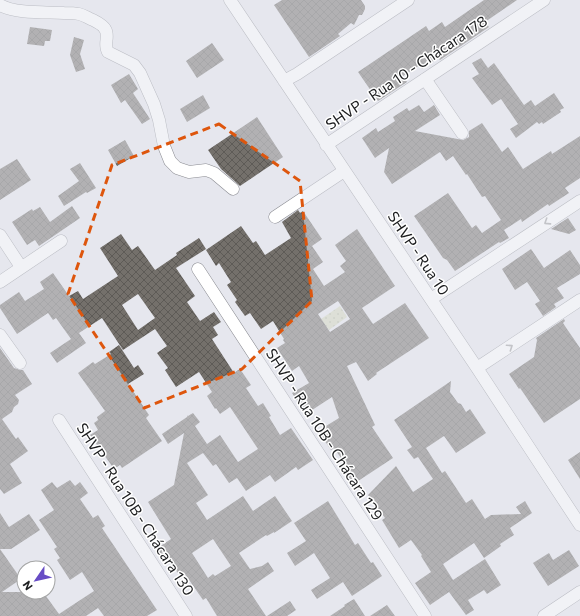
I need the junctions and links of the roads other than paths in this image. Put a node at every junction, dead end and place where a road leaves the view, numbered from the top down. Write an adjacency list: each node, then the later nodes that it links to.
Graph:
1 (230, 0): 6 (street, SHVP - Rua 10)
2 (408, 0): 6 (street)
3 (544, 0): 5 (street, SHVP - Rua 10 - Chácara 178)
4 (0, 5): 10 (street)
5 (425, 79): 7 (street); 8 (street, SHVP - Rua 10 - Chácara 178)
6 (284, 81): 8 (street, SHVP - Rua 10)
7 (462, 133)
8 (326, 145): 9 (street, SHVP - Rua 10)
9 (344, 171): 12 (street); 18 (street, SHVP - Rua 10)
10 (233, 189)
11 (580, 200): 18 (street, one-way to 18)
12 (275, 217)
13 (0, 235): 15 (street)
14 (61, 241): 15 (street)
15 (21, 267): 17 (street)
16 (198, 270): 28 (street, SHVP - Rua 10B - Chácara 129)
17 (0, 282)
18 (431, 299): 22 (street, SHVP - Rua 10)
19 (580, 300): 22 (street, one-way to 19)
20 (0, 335): 21 (street)
21 (20, 363)
22 (477, 368): 24 (street, SHVP - Rua 10)
23 (59, 420): 27 (street, SHVP - Rua 10B - Chácara 130)
24 (576, 509): 25 (street, SHVP - Rua 10)
25 (580, 525)
26 (580, 592): 29 (street)
27 (186, 616)
28 (425, 616)
29 (544, 616)

